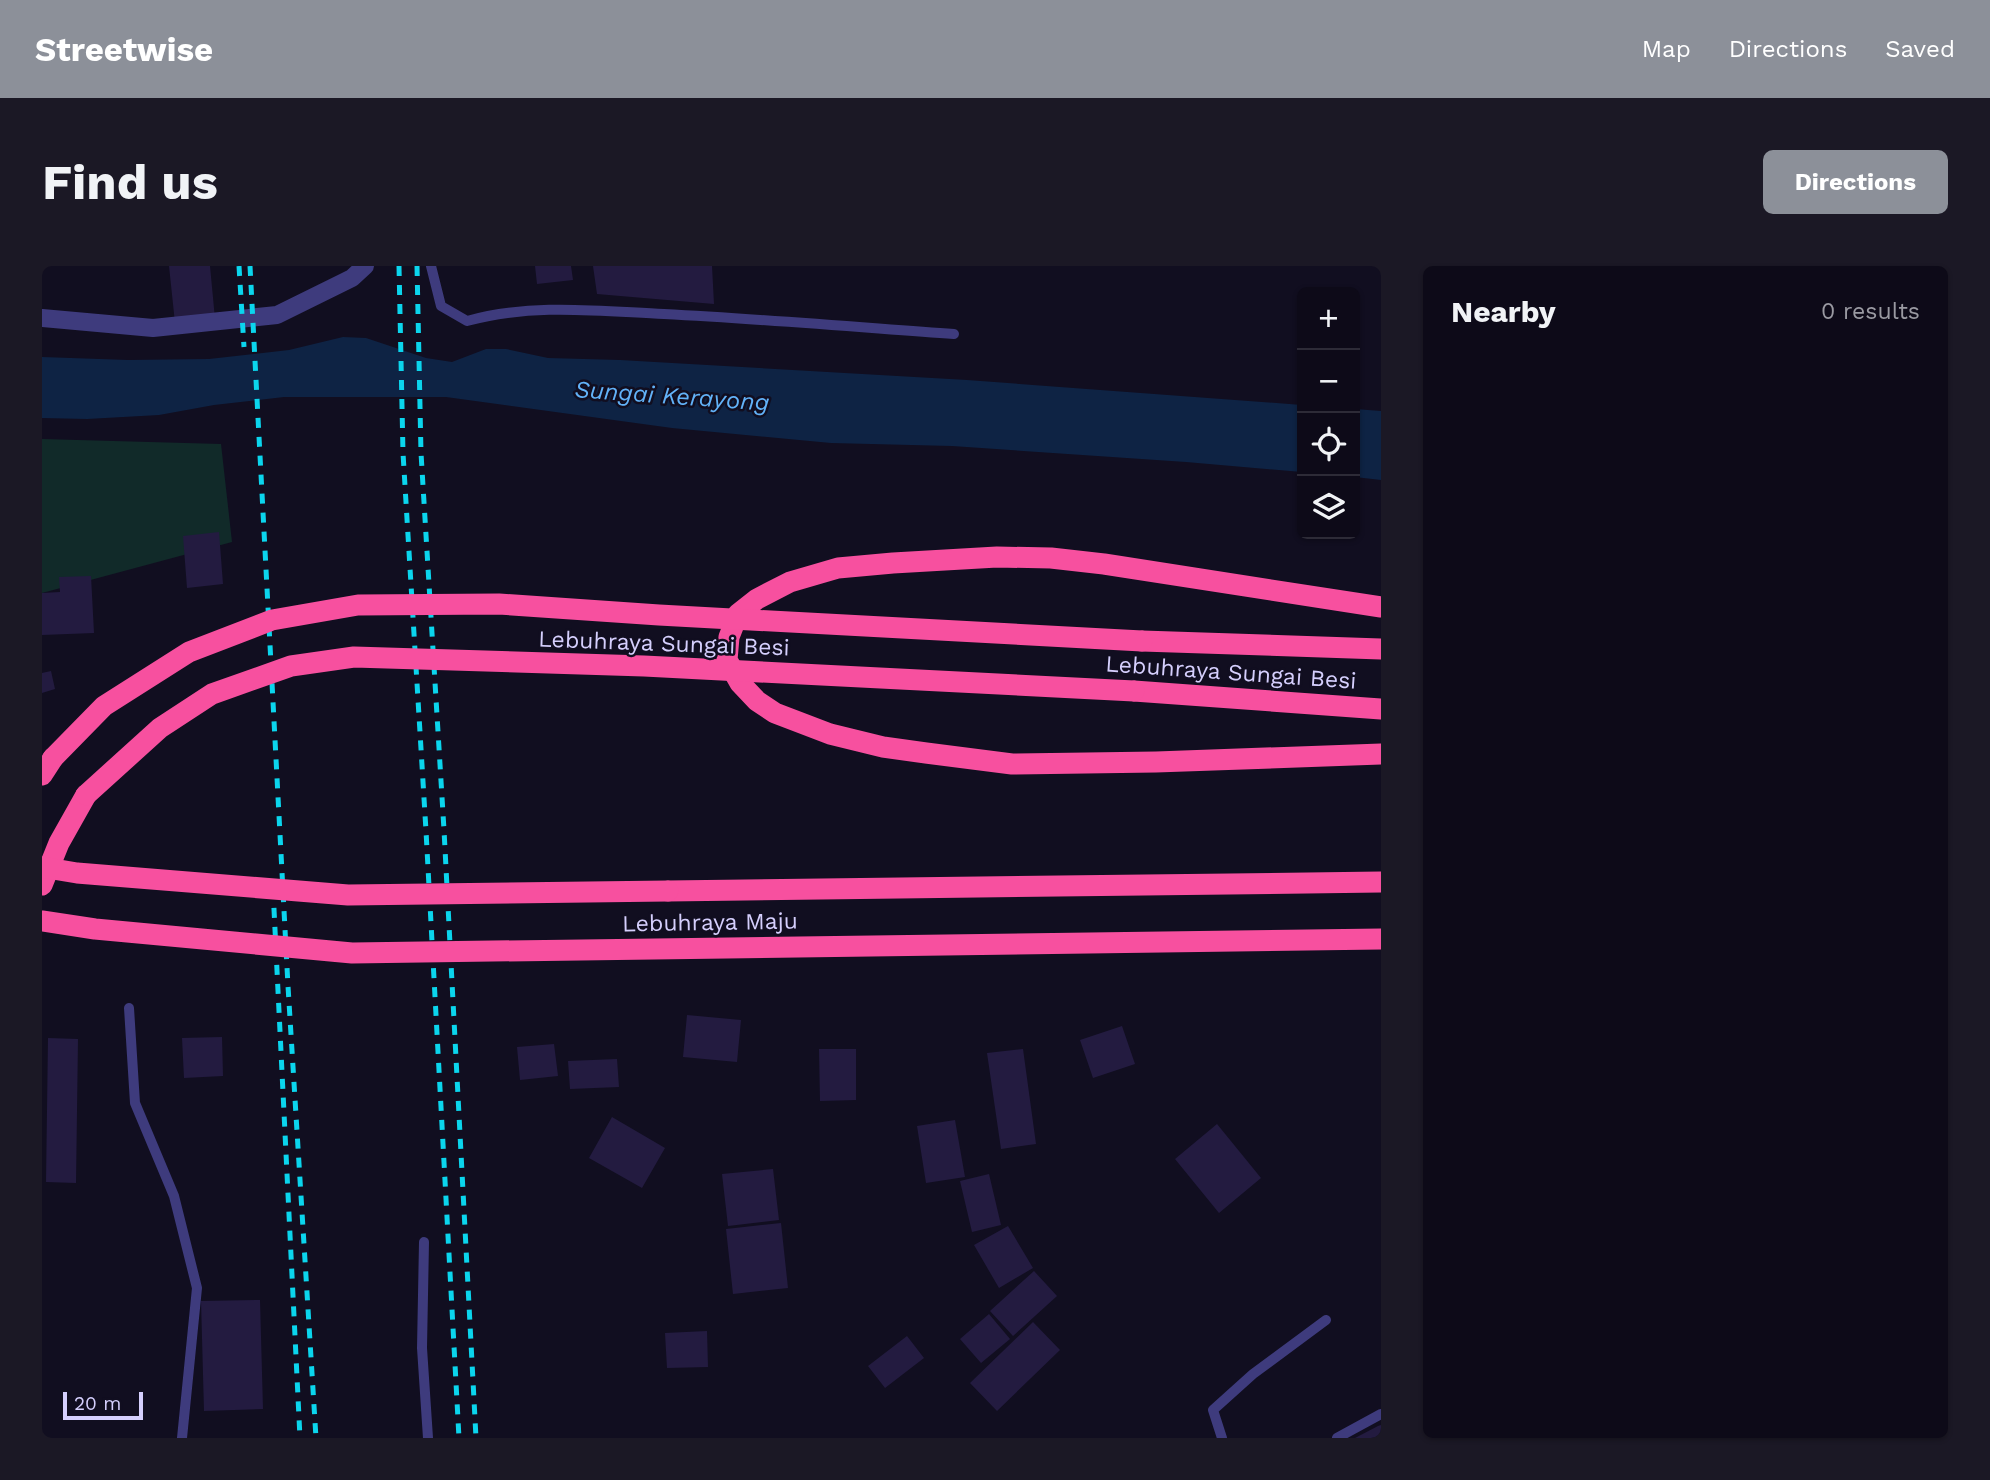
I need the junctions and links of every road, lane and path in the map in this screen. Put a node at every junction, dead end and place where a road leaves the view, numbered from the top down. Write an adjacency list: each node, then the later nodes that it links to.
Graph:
1 (365, 266): 3 (street)
2 (431, 266): 4 (lane)
3 (42, 318)
4 (954, 334)
5 (1381, 607): 8 (highway)
6 (1381, 649): 9 (highway, Lebuhraya Sungai Besi, bridge)
7 (1381, 709): 12 (highway, Lebuhraya Sungai Besi, bridge)
8 (1381, 754)
9 (42, 775)
10 (42, 867): 11 (highway, Lebuhraya Maju, bridge)
11 (1381, 881)
12 (42, 885)
13 (42, 921): 14 (highway, Lebuhraya Maju, bridge)
14 (1381, 939)
15 (129, 1008): 19 (lane)
16 (424, 1242): 20 (lane)
17 (1326, 1320): 21 (lane)
18 (1381, 1414): 22 (lane)
19 (181, 1438)
20 (428, 1438)
21 (1222, 1438)
22 (1336, 1438)

